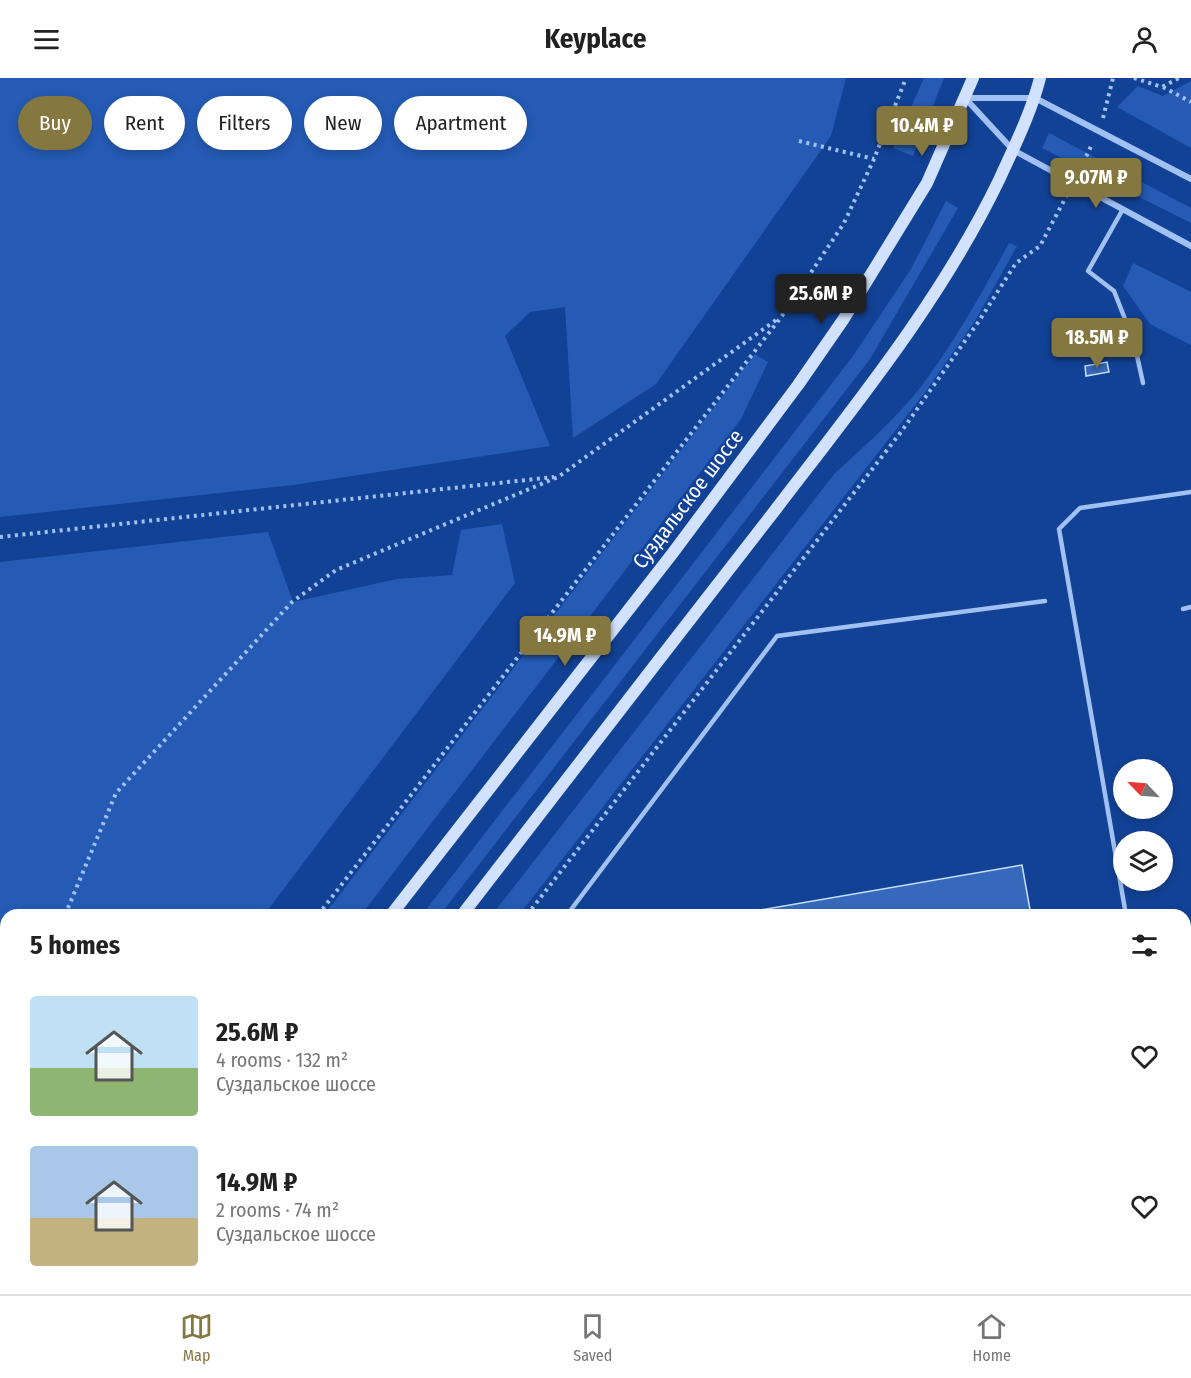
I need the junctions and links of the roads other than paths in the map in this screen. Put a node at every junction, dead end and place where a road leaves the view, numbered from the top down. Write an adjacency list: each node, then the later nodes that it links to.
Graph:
1 (973, 78): 3 (main road, Суздальское шоссе)
2 (1040, 78): 4 (main road)
3 (965, 98): 4 (street); 5 (street); 14 (main road, Суздальское шоссе)
4 (1035, 98): 5 (main road); 6 (street)
5 (1013, 150): 7 (street); 15 (main road)
6 (1191, 179)
7 (1123, 209): 8 (street); 9 (lane)
8 (1191, 246)
9 (1143, 383)
10 (1191, 492): 17 (lane)
11 (1045, 601): 16 (lane)
12 (1191, 608): 13 (lane)
13 (1183, 609)
14 (395, 909)
15 (467, 909)
16 (572, 909)
17 (1125, 909)

